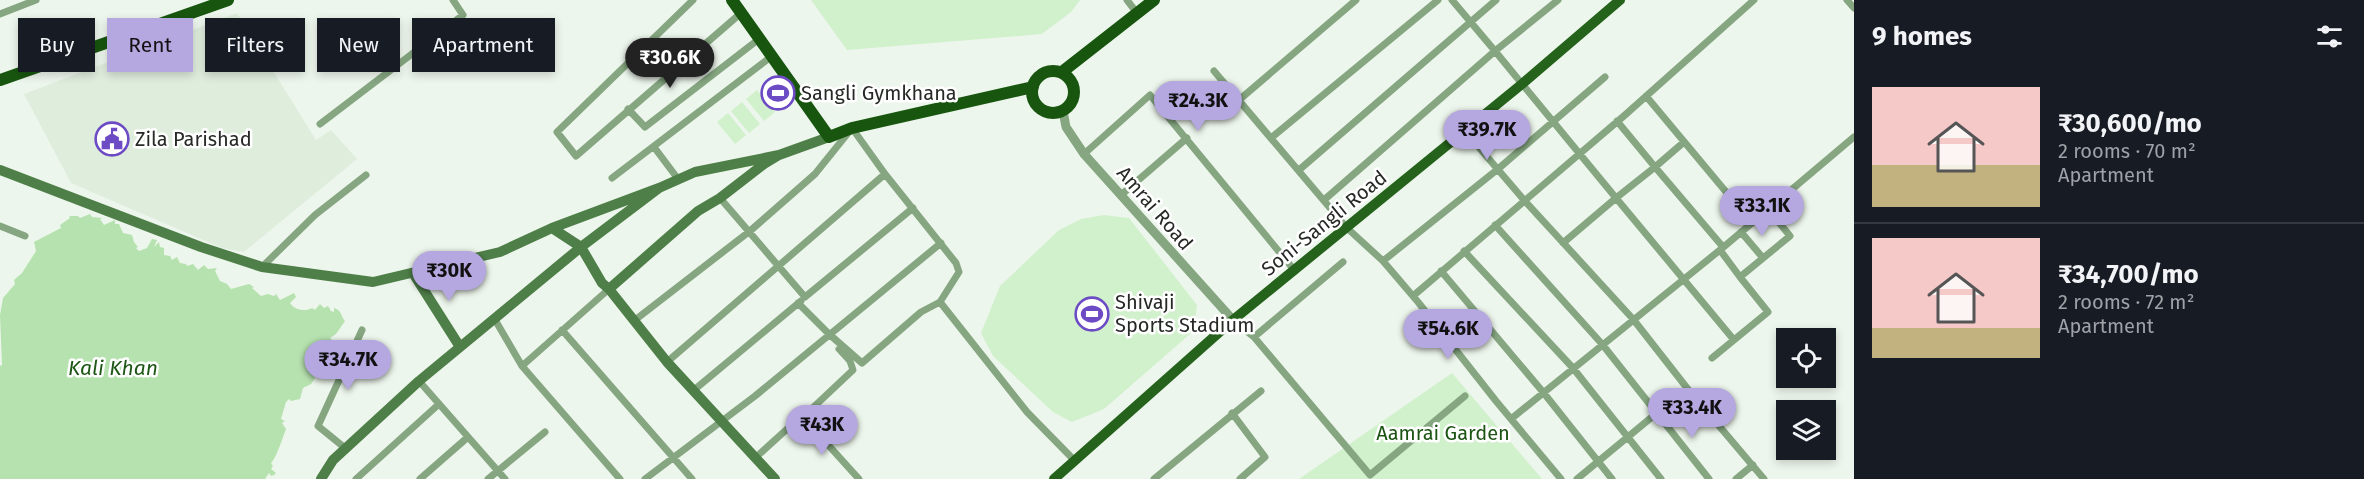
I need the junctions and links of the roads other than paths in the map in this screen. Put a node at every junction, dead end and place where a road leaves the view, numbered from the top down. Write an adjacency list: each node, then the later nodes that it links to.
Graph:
1 (36, 0): 19 (street)
2 (228, 0): 27 (highway)
3 (453, 0): 36 (street)
4 (693, 0): 32 (street)
5 (732, 0): 17 (highway)
6 (1127, 0): 18 (street)
7 (1154, 0): 18 (highway)
8 (1438, 0): 42 (street)
9 (1452, 0): 20 (street)
10 (1496, 0): 20 (street)
11 (1558, 0): 22 (street)
12 (1620, 0): 28 (main road, Soni-Sangli Road)
13 (1754, 0): 30 (street)
14 (1847, 0): 16 (street)
15 (1351, 2): 31 (street)
16 (1854, 8)
17 (741, 13): 21 (highway); 32 (street)
18 (1137, 13): 25 (highway)
19 (0, 14)
20 (1470, 22): 22 (street); 51 (street)
21 (759, 39): 23 (highway); 32 (street)
22 (1496, 51): 28 (street); 60 (street)
23 (771, 56): 39 (highway); 44 (street)
24 (1214, 70): 31 (street)
25 (1062, 72): 29 (highway); 33 (highway)
26 (1605, 77): 35 (street)
27 (0, 80)
28 (1522, 84): 35 (street); 38 (main road, Soni-Sangli Road)
29 (1033, 87): 33 (highway); 37 (highway)
30 (1646, 96): 34 (street); 43 (street)
31 (1239, 100): 42 (street)
32 (628, 109)
33 (1063, 111): 46 (street, Amrai Road)
34 (1617, 121): 45 (street); 48 (street)
35 (1553, 122): 45 (street); 49 (street)
36 (320, 124)
37 (852, 128): 39 (highway); 52 (street); 69 (street)
38 (1465, 131): 49 (street); 68 (main road, Soni-Sangli Road)
39 (829, 137): 47 (main road)
40 (1854, 137): 63 (street)
41 (1187, 138): 46 (street); 57 (street); 82 (street)
42 (1272, 138): 51 (street)
43 (1684, 142): 48 (street); 64 (street)
44 (654, 147): 54 (street); 55 (street)
45 (1579, 153): 59 (street); 61 (street)
46 (1084, 154): 57 (street, Amrai Road)
47 (779, 155): 55 (main road); 58 (main road)
48 (1655, 167): 59 (street); 75 (street)
49 (1498, 169): 61 (street); 78 (street)
50 (0, 170): 81 (main road)
51 (1299, 170): 60 (street)
52 (885, 174): 62 (street); 80 (street)
53 (366, 175): 81 (street)
54 (612, 178)
55 (678, 179): 56 (main road)
56 (659, 188): 67 (main road); 74 (main road)
57 (1121, 195): 95 (street, Amrai Road)
58 (720, 198): 69 (street); 87 (main road)
59 (1616, 198): 73 (street); 86 (street)
60 (1324, 200): 68 (street)
61 (1524, 200): 65 (street); 73 (street)
62 (913, 208): 72 (street); 89 (street)
63 (1768, 209): 64 (street); 77 (street)
64 (1752, 223): 70 (street)
65 (1495, 225): 76 (street); 101 (street)
66 (0, 226): 71 (street)
67 (552, 228): 74 (main road); 84 (main road)
68 (1347, 228): 78 (street); 82 (main road, Soni-Sangli Road)
69 (750, 231): 80 (street); 94 (street)
70 (1741, 232): 75 (street); 77 (street)
71 (25, 236)
72 (940, 243): 90 (street); 98 (street)
73 (1563, 243): 93 (street)
74 (581, 247): 87 (main road); 92 (main road)
75 (1721, 248): 85 (street); 86 (street)
76 (1464, 251): 83 (street); 106 (street)
77 (1763, 258): 85 (street)
78 (1383, 261): 88 (street)
79 (1343, 262): 99 (street)
80 (778, 265): 89 (street); 104 (street)
81 (262, 267): 84 (main road)
82 (1295, 271): 95 (main road, Soni-Sangli Road)
83 (1441, 271): 88 (street); 111 (street)
84 (413, 273): 102 (main road)
85 (1740, 277): 100 (street)
86 (1684, 278): 93 (street); 100 (street)
87 (609, 290): 94 (main road); 97 (street)
88 (1413, 296): 117 (street)
89 (805, 297): 91 (street)
90 (940, 302): 98 (street); 125 (street)
91 (798, 303): 98 (street); 109 (street)
92 (494, 318): 102 (main road); 105 (street)
93 (1633, 319): 101 (street); 108 (street)
94 (635, 320): 104 (main road)
95 (1233, 320): 99 (street); 125 (main road, Soni-Sangli Road)
96 (362, 330): 122 (street)
97 (562, 330): 105 (street); 124 (street)
98 (829, 334): 116 (street); 118 (street)
99 (1254, 337): 112 (street)
100 (1734, 340): 103 (street)
101 (1602, 344): 106 (street); 115 (street)
102 (460, 347): 107 (main road)
103 (1712, 358)
104 (667, 362): 109 (main road)
105 (522, 366): 134 (street)
106 (1573, 368): 111 (street); 121 (street)
107 (418, 381): 113 (street); 122 (main road)
108 (1687, 388): 115 (street); 127 (street)
109 (694, 390): 118 (main road)
110 (1261, 391): 114 (street)
111 (1543, 392): 117 (street); 126 (street)
112 (1465, 396)
113 (439, 404): 120 (street); 130 (street)
114 (1232, 413): 140 (street); 141 (street)
115 (1656, 414): 121 (street); 146 (street)
116 (804, 417): 123 (street); 138 (street)
117 (1511, 419): 142 (street)
118 (722, 421): 123 (main road); 124 (street)
119 (545, 432): 128 (street)
120 (468, 437): 128 (street); 131 (street)
121 (1628, 438): 126 (street); 145 (street)
122 (345, 448): 129 (main road)
123 (755, 458): 137 (main road)
124 (674, 459): 135 (street); 136 (street)
125 (1075, 461): 139 (main road, Soni-Sangli Road)
126 (1598, 461): 143 (street); 144 (street)
127 (1753, 465): 147 (street); 148 (street)
128 (498, 471): 132 (street); 133 (street)
129 (321, 479)
130 (356, 479)
131 (420, 479)
132 (488, 479)
133 (505, 479)
134 (620, 479)
135 (645, 479)
136 (692, 479)
137 (775, 479)
138 (859, 479)
139 (1054, 479)
140 (1154, 479)
141 (1240, 479)
142 (1561, 479)
143 (1577, 479)
144 (1612, 479)
145 (1660, 479)
146 (1709, 479)
147 (1736, 479)
148 (1764, 479)

